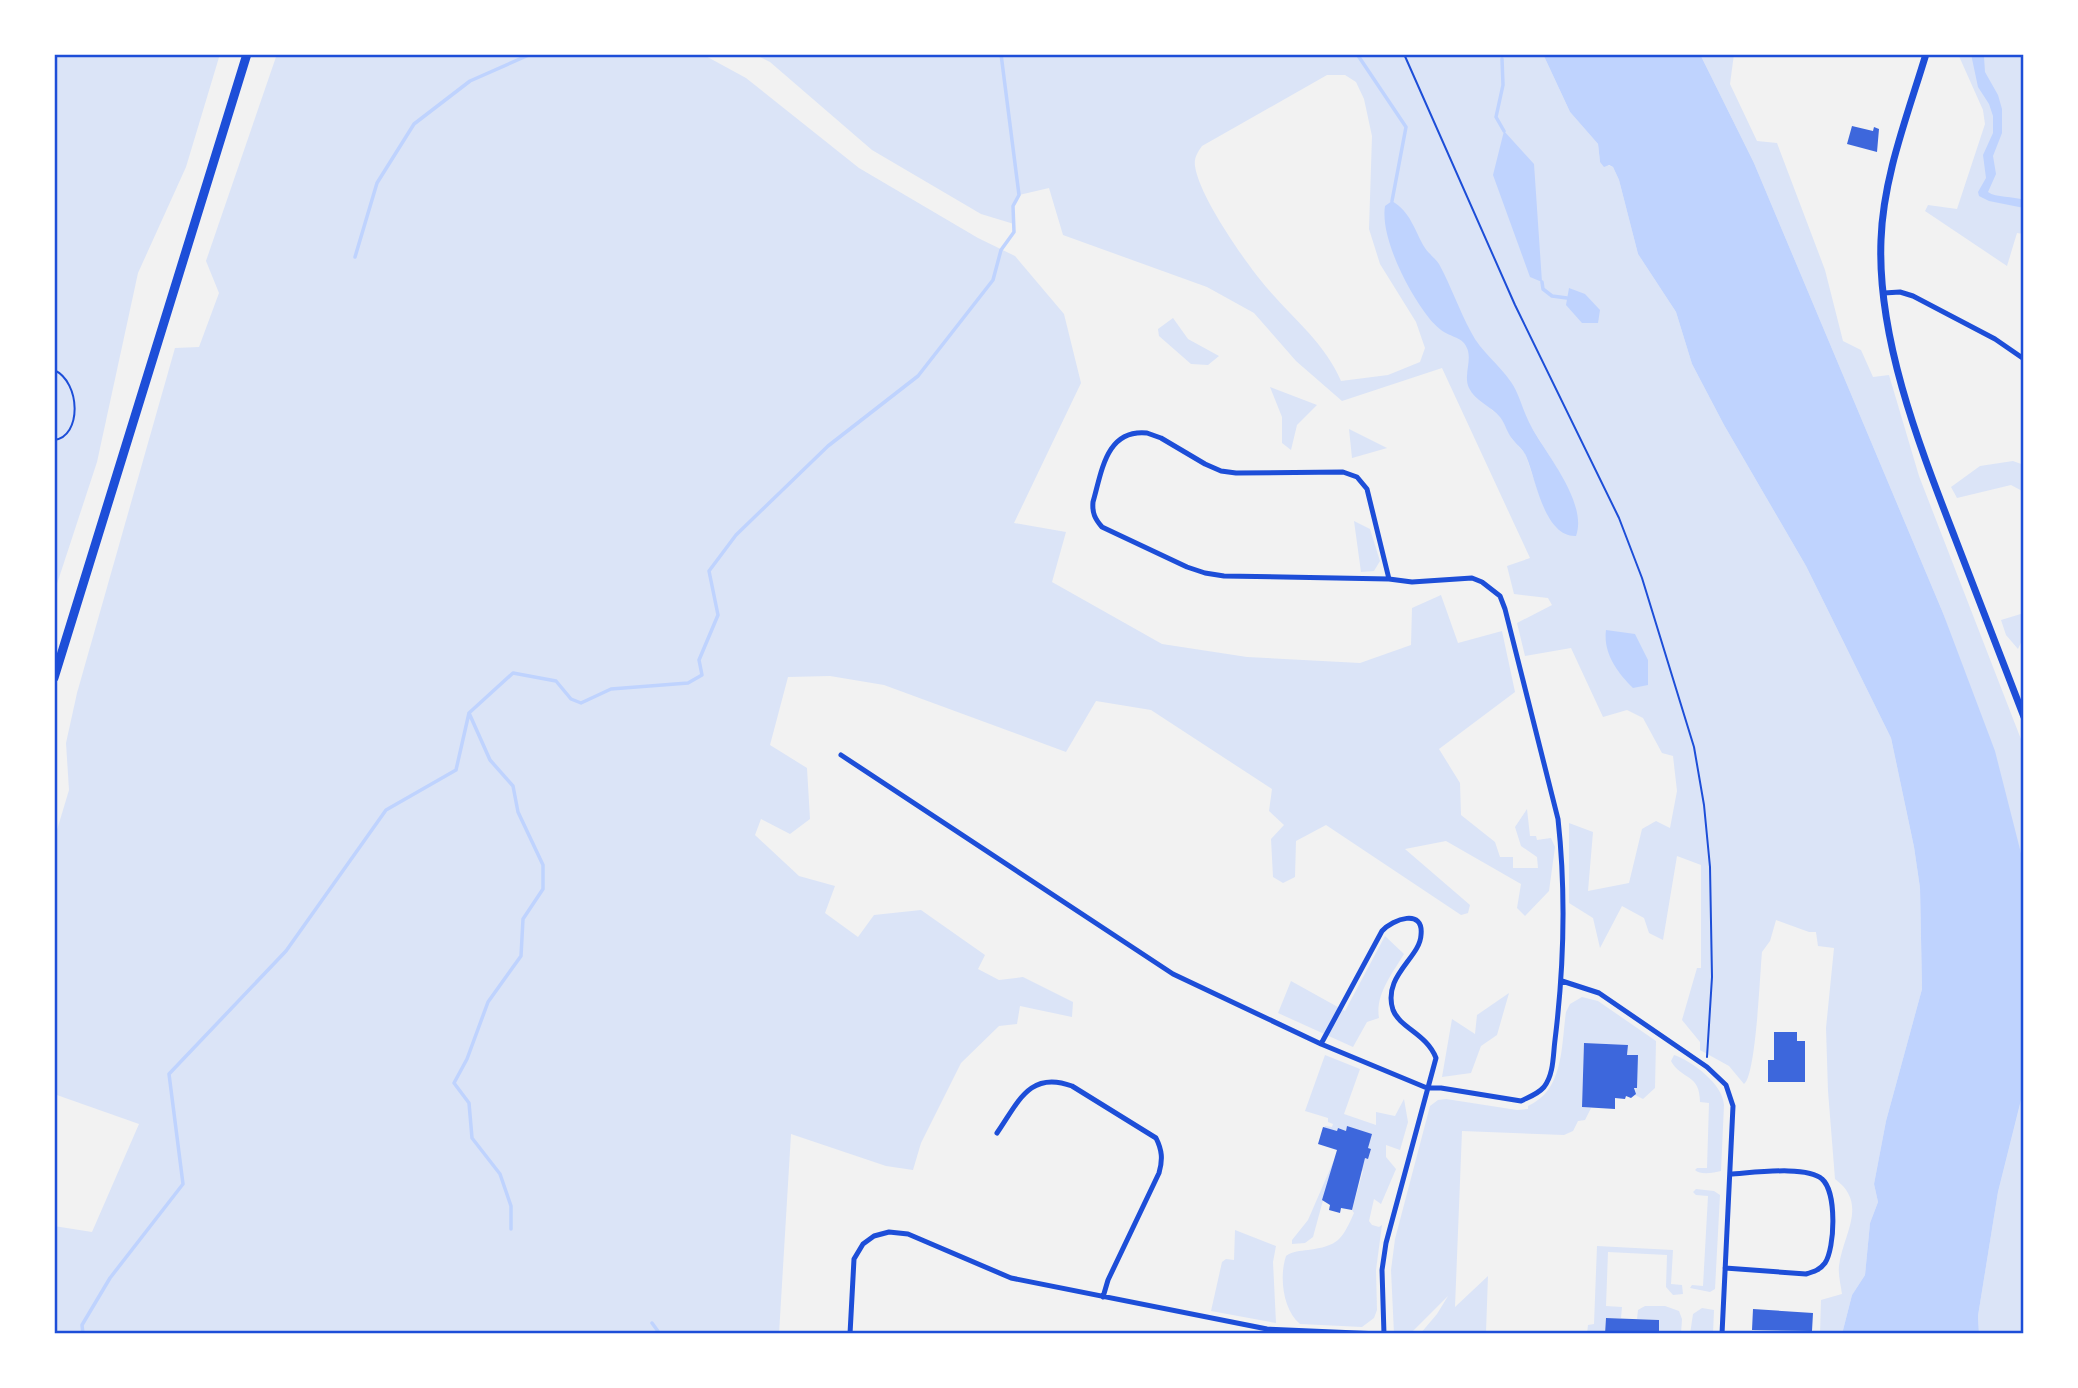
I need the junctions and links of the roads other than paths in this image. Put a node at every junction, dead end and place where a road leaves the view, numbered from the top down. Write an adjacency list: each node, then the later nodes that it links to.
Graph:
1 (247, 54): 6 (highway)
2 (1926, 54): 3 (main road)
3 (1884, 293): 4 (street); 7 (main road)
4 (2024, 359)
5 (1389, 579): 5 (street); 9 (street)
6 (54, 678)
7 (2024, 717)
8 (841, 755): 10 (street)
9 (1562, 981): 11 (street); 13 (street)
10 (1321, 1044): 11 (street); 11 (street)
11 (1426, 1088): 17 (street)
12 (996, 1133): 15 (street)
13 (1730, 1174): 14 (street); 14 (street)
14 (1726, 1268): 18 (street)
15 (1103, 1297): 16 (street); 17 (street)
16 (850, 1334)
17 (1382, 1334)
18 (1722, 1334)

